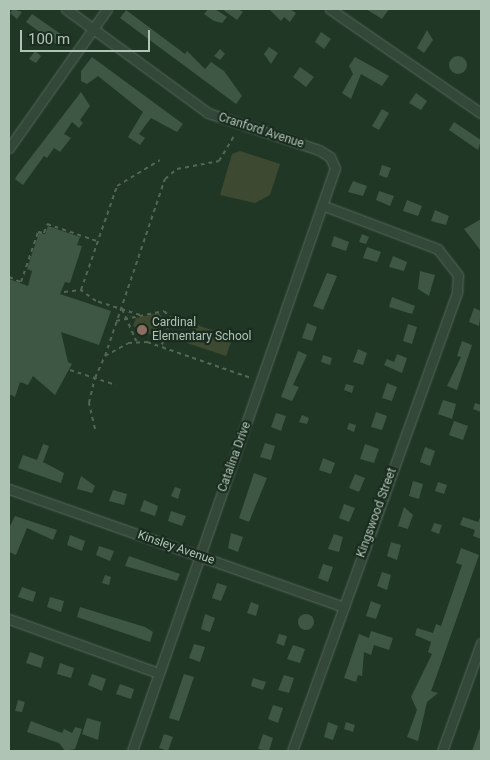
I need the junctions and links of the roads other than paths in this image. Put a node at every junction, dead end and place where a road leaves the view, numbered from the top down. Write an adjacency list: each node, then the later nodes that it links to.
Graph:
1 (66, 9): 4 (street, Cranford Avenue)
2 (107, 9): 4 (street)
3 (330, 9): 5 (street)
4 (94, 27): 6 (street); 7 (street, Cranford Avenue)
5 (481, 113)
6 (9, 148)
7 (334, 163): 8 (street, Catalina Drive)
8 (324, 206): 10 (street, Catalina Drive); 11 (street, Kingswood Street)
9 (9, 489): 10 (street, Kinsley Avenue)
10 (198, 556): 11 (street, Kinsley Avenue); 14 (street, Catalina Drive)
11 (344, 607): 16 (street, Kingswood Street)
12 (9, 619): 14 (street)
13 (481, 643): 17 (street)
14 (158, 673): 15 (street, Catalina Drive)
15 (132, 751)
16 (292, 751)
17 (442, 751)

